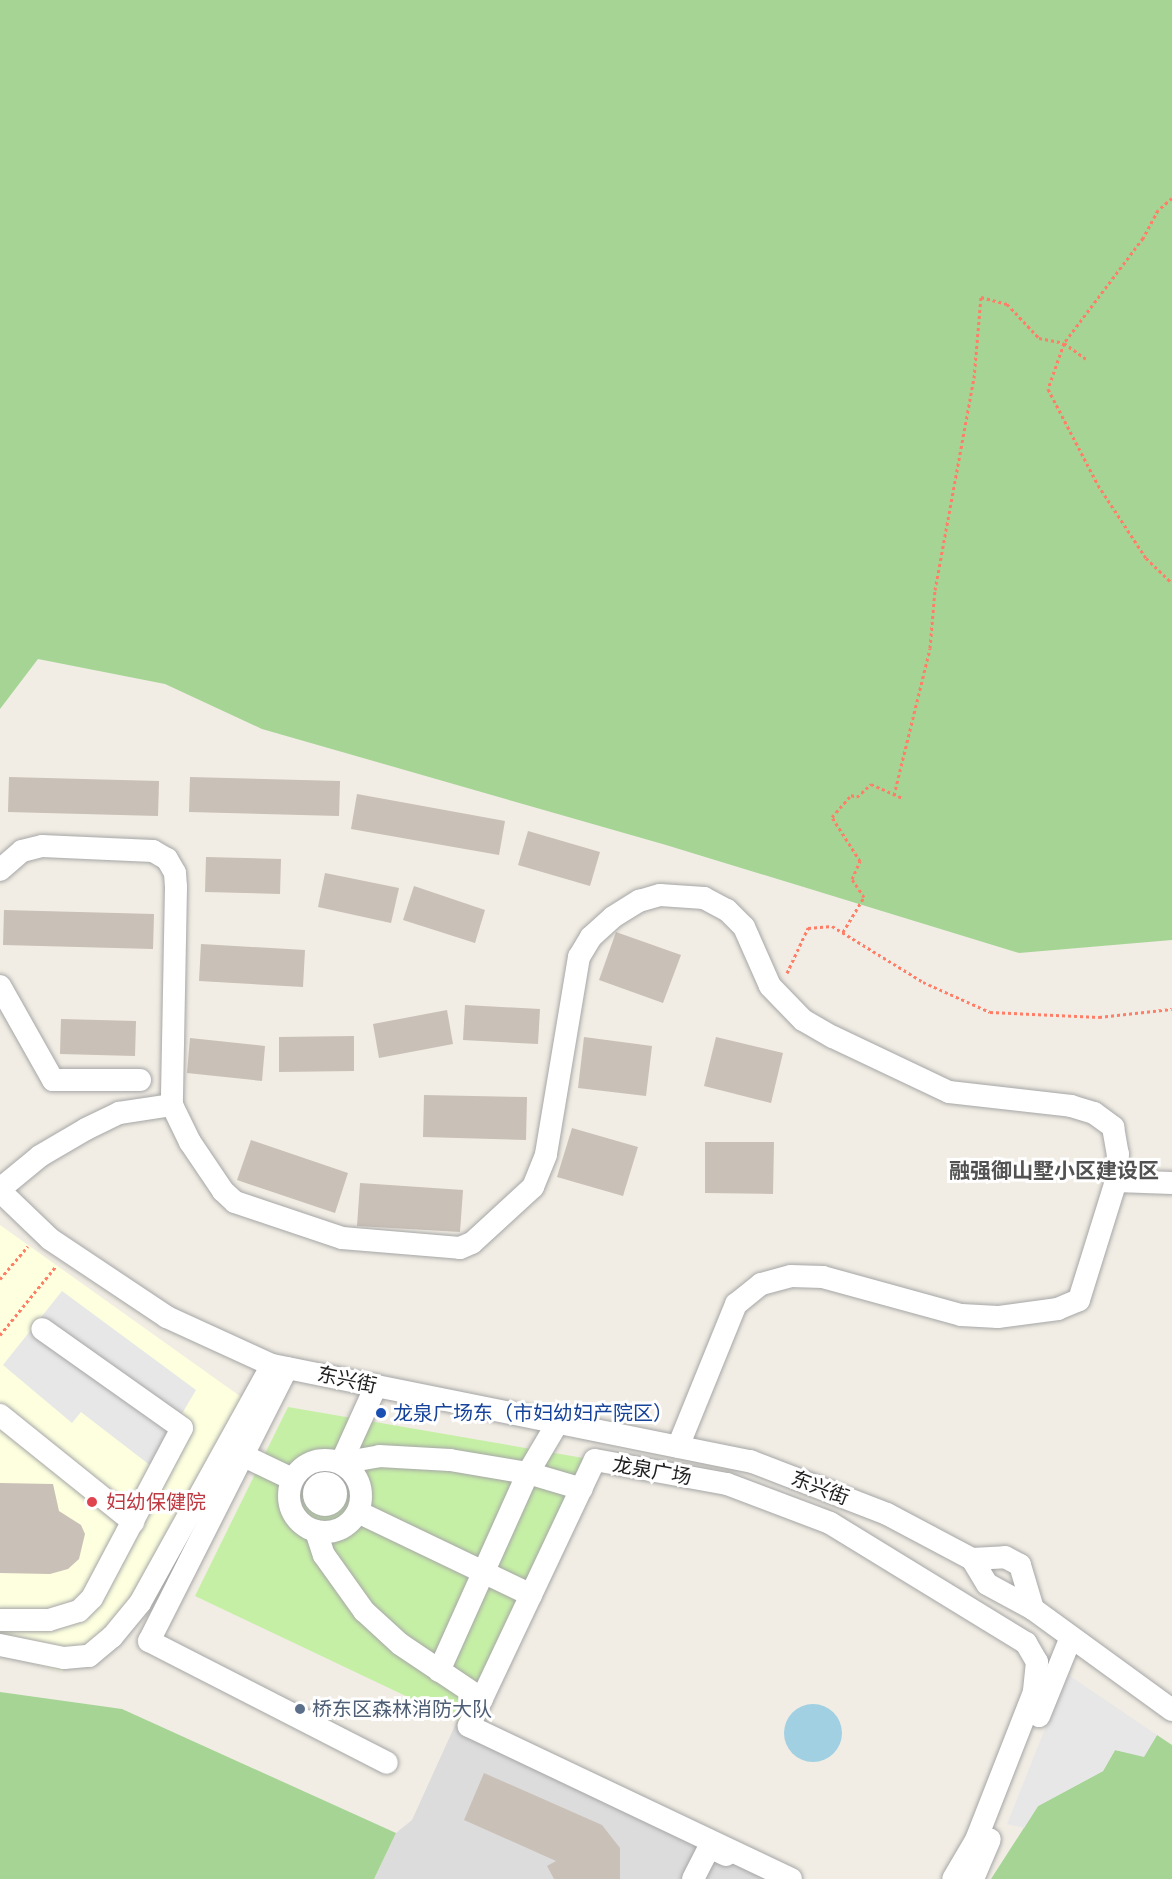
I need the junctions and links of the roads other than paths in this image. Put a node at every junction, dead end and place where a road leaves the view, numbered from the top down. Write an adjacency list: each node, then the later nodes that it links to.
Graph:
1 (0, 870): 4 (street)
2 (0, 986): 3 (street)
3 (140, 1080)
4 (172, 1104): 5 (street); 7 (street)
5 (1116, 1181): 6 (street); 13 (street)
6 (1172, 1183)
7 (0, 1190): 9 (street, 东兴街)
8 (42, 1329): 22 (street)
9 (279, 1367): 10 (street, 东兴街); 14 (street); 30 (street)
10 (376, 1386): 12 (street, 东兴街); 15 (street)
11 (0, 1415): 22 (street)
12 (557, 1424): 13 (street, 东兴街); 16 (street)
13 (678, 1447): 19 (street, 东兴街)
14 (242, 1455): 17 (street); 36 (street)
15 (341, 1463): 16 (street); 17 (street); 20 (street)
16 (528, 1473): 18 (street); 25 (street)
17 (292, 1479): 23 (street)
18 (582, 1489): 21 (street, 龙泉广场); 26 (street, 龙泉广场)
19 (833, 1493): 21 (street); 24 (street, 东兴街)
20 (358, 1512): 23 (street); 25 (street)
21 (822, 1520): 32 (street, 龙泉广场)
22 (133, 1522): 28 (street)
23 (316, 1531): 31 (street)
24 (972, 1559): 27 (street); 27 (street)
25 (482, 1572): 26 (street); 31 (street)
26 (531, 1595): 33 (street, 龙泉广场)
27 (1033, 1609): 29 (street)
28 (0, 1620)
29 (1071, 1637): 32 (street); 34 (street)
30 (0, 1645)
31 (439, 1671): 33 (street)
32 (1045, 1676): 37 (street, 龙泉广场)
33 (482, 1699): 38 (street, 龙泉广场)
34 (1172, 1710)
35 (473, 1734): 38 (street)
36 (387, 1763)
37 (989, 1824): 42 (street, 龙泉广场); 43 (street)
38 (710, 1844): 39 (street); 40 (street); 41 (street, 龙泉广场)
39 (693, 1879)
40 (776, 1879)
41 (791, 1879)
42 (953, 1879)
43 (973, 1879)

